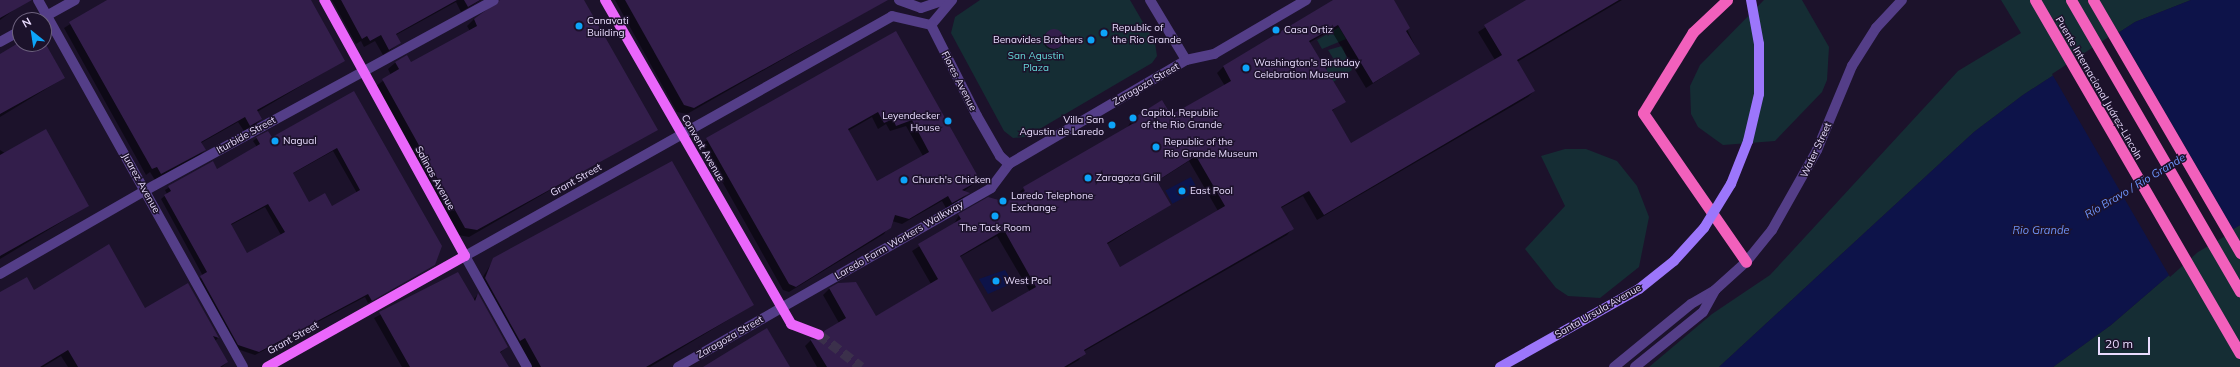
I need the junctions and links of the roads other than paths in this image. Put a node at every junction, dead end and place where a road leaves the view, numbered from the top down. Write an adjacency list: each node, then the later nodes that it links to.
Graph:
1 (38, 0): 17 (street, Juarez Avenue)
2 (76, 0): 18 (street)
3 (324, 0): 24 (main road, Salinas Avenue)
4 (494, 0): 24 (street, Iturbide Street)
5 (605, 0): 25 (main road, Convent Avenue)
6 (944, 0): 16 (street)
7 (952, 0): 19 (street)
8 (1150, 0): 23 (street)
9 (1306, 0): 23 (street, Zaragoza Street)
10 (1727, 0): 30 (highway)
11 (1751, 0): 41 (main road, Santa Ursula Avenue, bridge)
12 (1902, 0): 30 (street, Water Street)
13 (2035, 0): 36 (highway, Puente Internacional Juárez-Lincoln)
14 (2071, 0): 33 (highway, Puente Internacional Juárez-Lincoln)
15 (2093, 0): 28 (highway)
16 (902, 3)
17 (41, 12)
18 (52, 13)
19 (931, 25): 25 (street, Grant Street); 26 (street, Flores Avenue)
20 (52, 33): 27 (street, Juarez Avenue)
21 (12, 35): 22 (street)
22 (0, 42)
23 (1186, 60): 26 (street, Zaragoza Street)
24 (363, 72): 27 (street, Iturbide Street); 29 (main road, Salinas Avenue)
25 (680, 134): 29 (street, Grant Street); 34 (main road, Convent Avenue)
26 (1009, 164): 34 (street, Laredo Farm Workers Walkway)
27 (146, 190): 31 (street, Iturbide Street); 37 (street, Juarez Avenue)
28 (2240, 254)
29 (465, 256): 38 (main road, Grant Street); 39 (street, Salinas Avenue)
30 (1746, 262): 32 (street, Water Street)
31 (0, 274)
32 (1715, 290): 42 (street, Water Street); 43 (street, Water Street)
33 (2240, 291)
34 (781, 308): 35 (main road, Convent Avenue); 40 (street, Zaragoza Street)
35 (819, 335)
36 (2240, 353)
37 (243, 367)
38 (267, 367)
39 (527, 367)
40 (678, 367)
41 (1500, 367)
42 (1614, 367)
43 (1635, 367)

